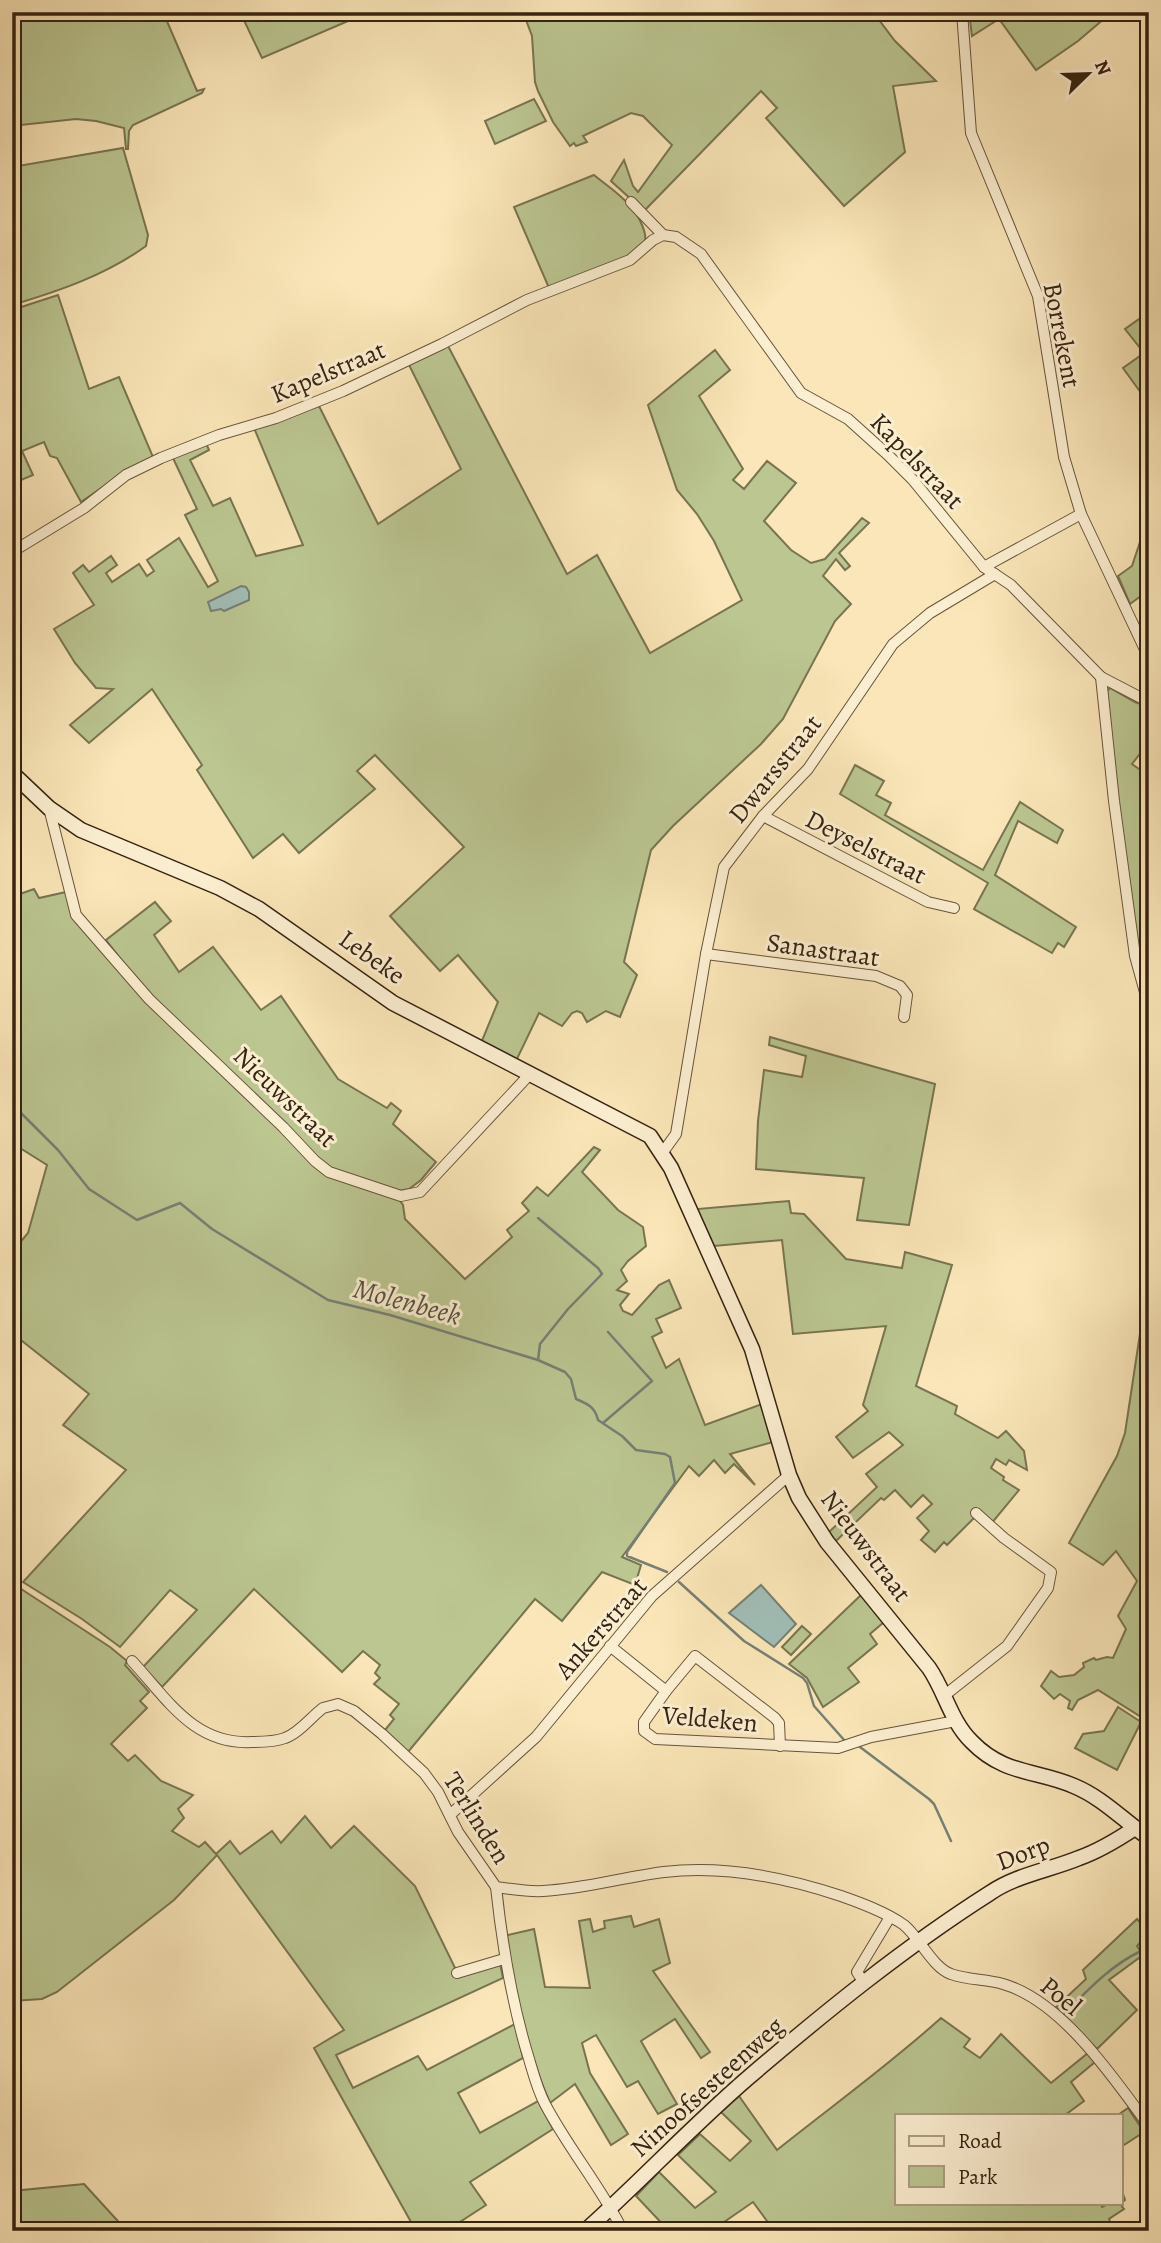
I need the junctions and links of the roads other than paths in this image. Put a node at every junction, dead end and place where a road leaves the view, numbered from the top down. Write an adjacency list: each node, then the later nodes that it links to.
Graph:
1 (962, 12): 4 (street, Borrekent)
2 (631, 202): 3 (street, Kapelstraat)
3 (663, 235): 5 (street, Kapelstraat); 6 (street, Kapelstraat)
4 (1081, 514): 6 (street); 8 (street, Borrekent)
5 (12, 552)
6 (984, 567): 7 (street, Kapelstraat)
7 (995, 574): 9 (street); 13 (street, Dwarsstraat)
8 (1149, 658)
9 (1101, 677): 10 (street); 16 (street)
10 (1149, 702)
11 (12, 773): 12 (street, Lebeke)
12 (49, 808): 18 (street, Lebeke); 18 (street, Nieuwstraat)
13 (763, 816): 14 (street, Deyselstraat); 15 (street, Dwarsstraat)
14 (954, 908)
15 (706, 954): 17 (street, Sanastraat); 19 (street, Dwarsstraat)
16 (1149, 1007)
17 (904, 1017)
18 (530, 1074): 19 (street, Lebeke)
19 (663, 1152): 20 (street, Nieuwstraat)
20 (789, 1475): 22 (street, Ankerstraat); 25 (street, Nieuwstraat)
21 (976, 1513): 25 (street)
22 (610, 1646): 24 (street, Veldeken); 28 (street, Ankerstraat)
23 (132, 1661): 28 (street, Terlinden)
24 (666, 1691): 27 (street, Veldeken); 27 (street, Veldeken)
25 (945, 1695): 26 (street, Nieuwstraat)
26 (956, 1721): 27 (street, Veldeken); 29 (street, Nieuwstraat)
27 (780, 1746)
28 (451, 1814): 31 (street, Terlinden)
29 (1135, 1828): 30 (street); 33 (street, Dorp)
30 (1149, 1839)
31 (496, 1887): 32 (street, Terlinden); 34 (street)
32 (890, 1917): 33 (street, Terlinden); 36 (street)
33 (919, 1943): 36 (street, Ninoofsesteenweg); 37 (street, Poel)
34 (504, 1959): 35 (street); 38 (street)
35 (457, 1973)
36 (864, 1983): 38 (street, Ninoofsesteenweg)
37 (1149, 2126)
38 (612, 2207): 39 (street, Ninoofsesteenweg); 40 (street)
39 (585, 2231)
40 (624, 2231)

